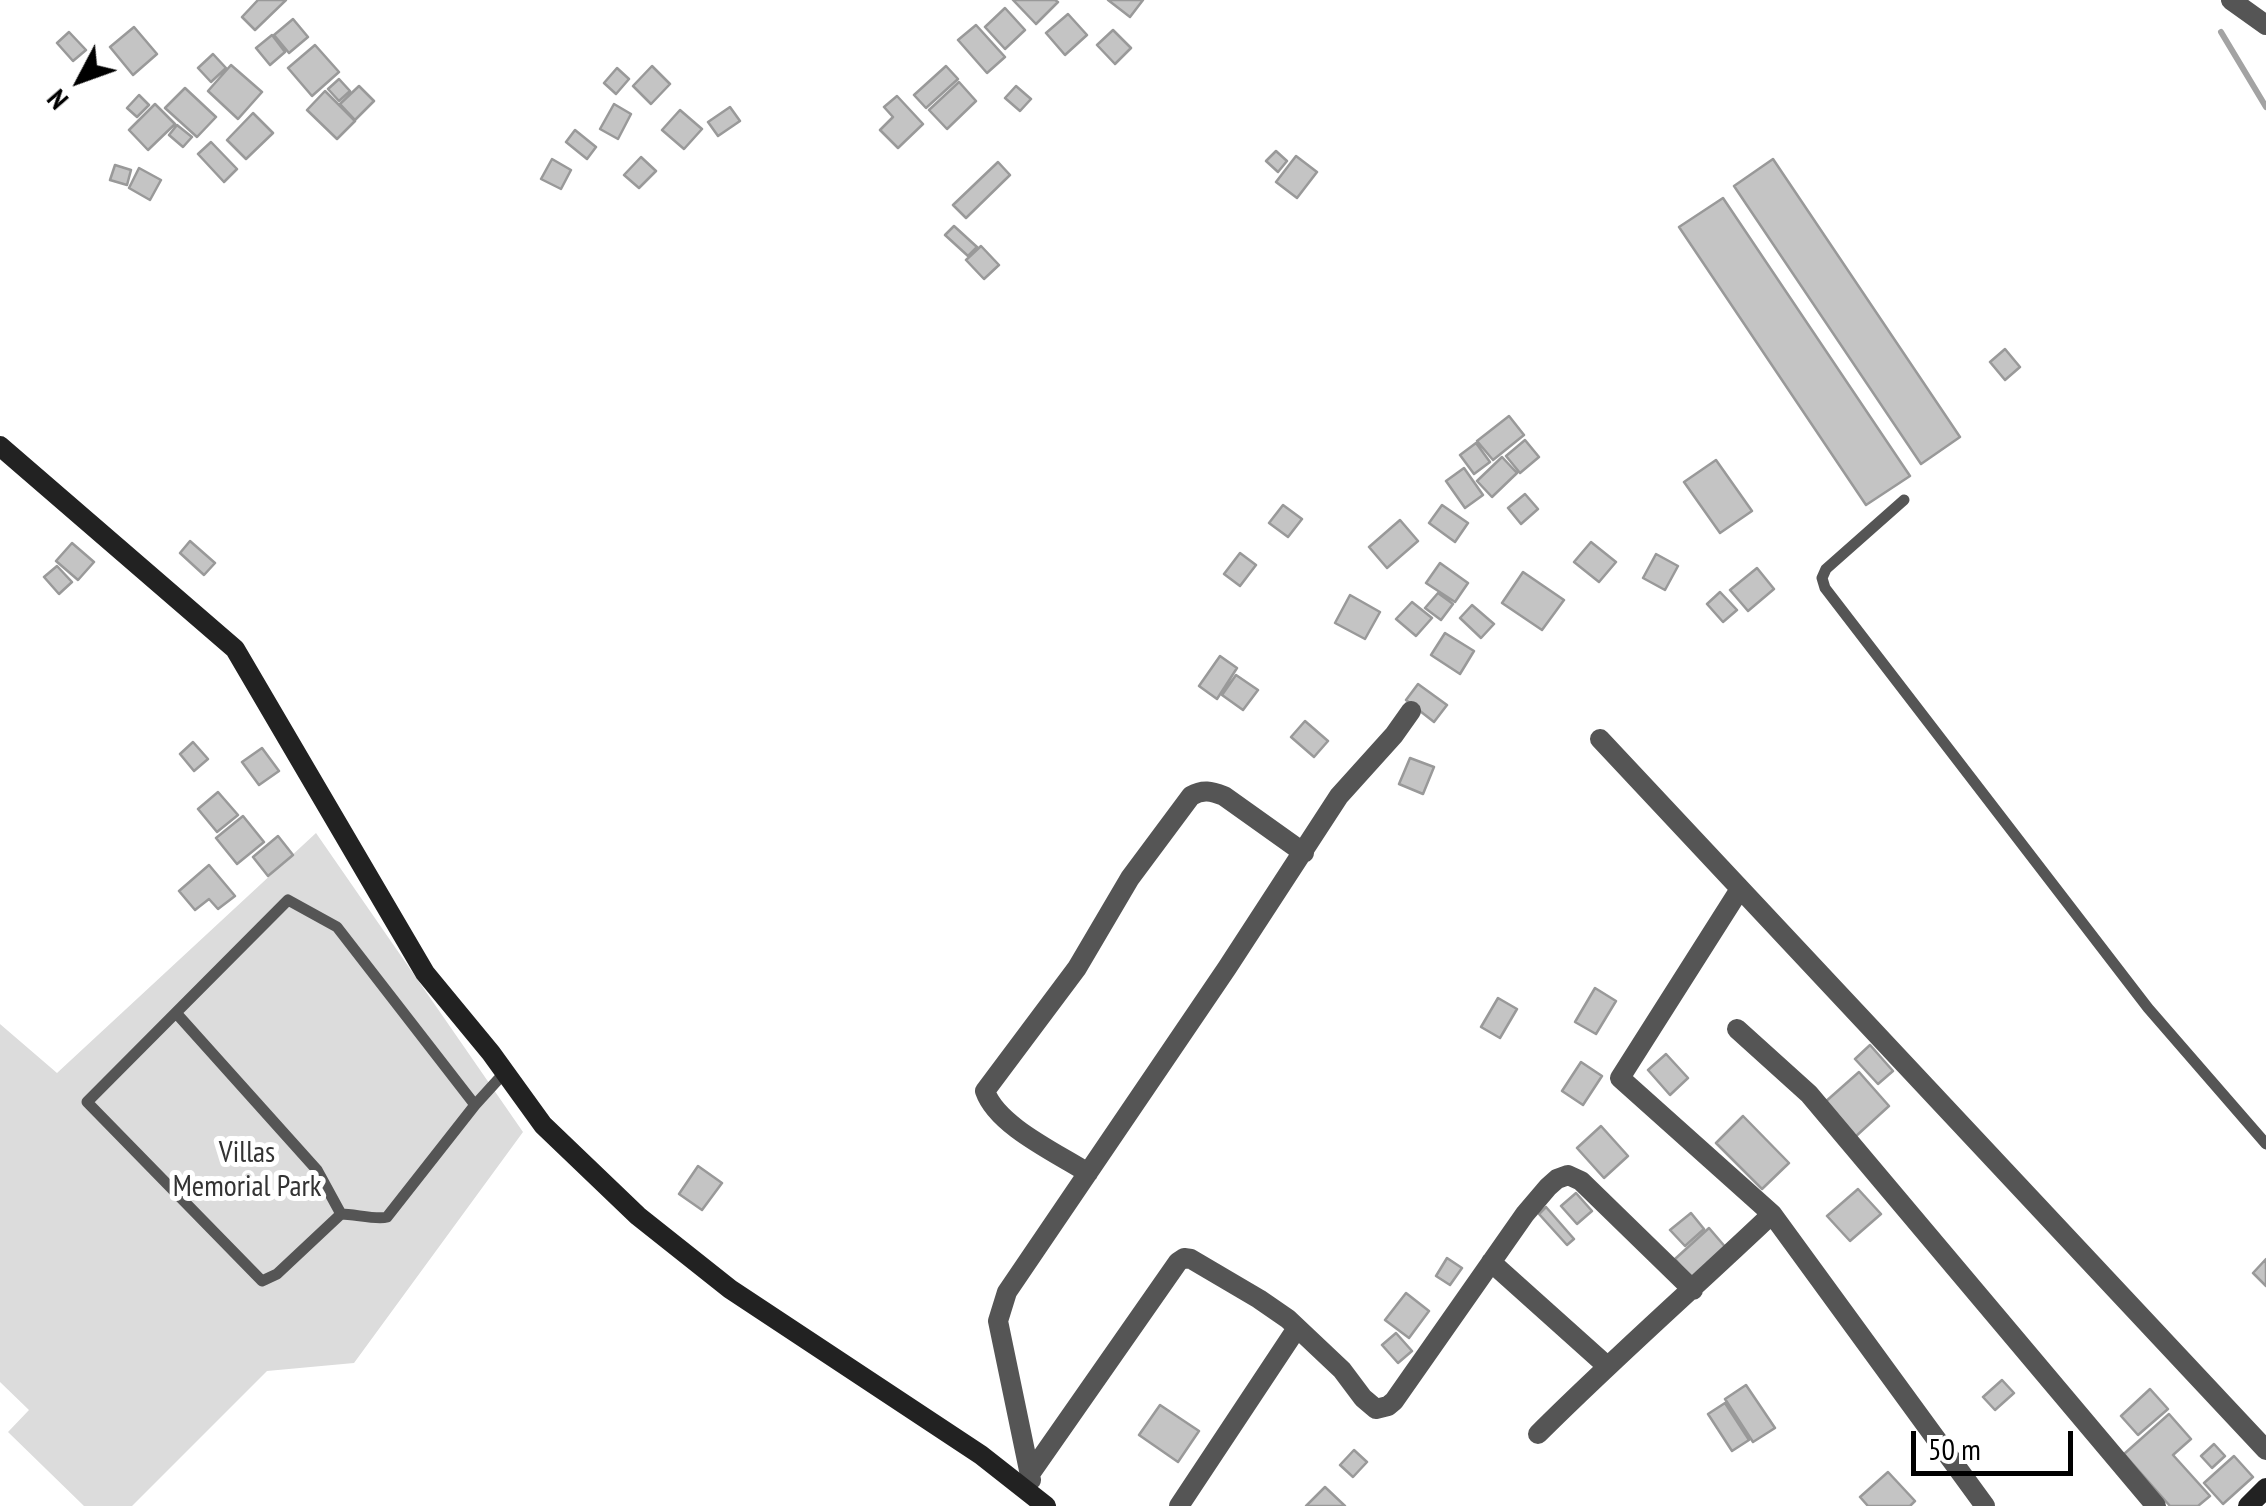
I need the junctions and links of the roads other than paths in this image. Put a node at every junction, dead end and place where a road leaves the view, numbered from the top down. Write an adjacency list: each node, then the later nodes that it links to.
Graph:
1 (2231, 0): 2 (street)
2 (2266, 25)
3 (0, 446): 11 (street)
4 (1904, 500): 13 (lane)
5 (1410, 711): 7 (street)
6 (1600, 739): 8 (street)
7 (1304, 853): 14 (street); 14 (street)
8 (1740, 889): 16 (street); 22 (street)
9 (177, 1014): 12 (lane); 15 (lane); 15 (lane)
10 (1737, 1030): 28 (street)
11 (505, 1072): 12 (lane); 25 (street)
12 (475, 1105): 15 (lane)
13 (2266, 1144)
14 (1088, 1173): 23 (street)
15 (342, 1214)
16 (1772, 1214): 18 (street); 27 (street)
17 (1491, 1262): 18 (street); 19 (street); 20 (street)
18 (1693, 1290): 20 (street)
19 (1297, 1328): 23 (street); 26 (street)
20 (1606, 1366): 21 (street)
21 (1538, 1434)
22 (2266, 1450)
23 (1030, 1474): 25 (street)
24 (2266, 1488): 29 (street)
25 (1040, 1501)
26 (1180, 1506)
27 (1985, 1506)
28 (2156, 1506)
29 (2248, 1506)

